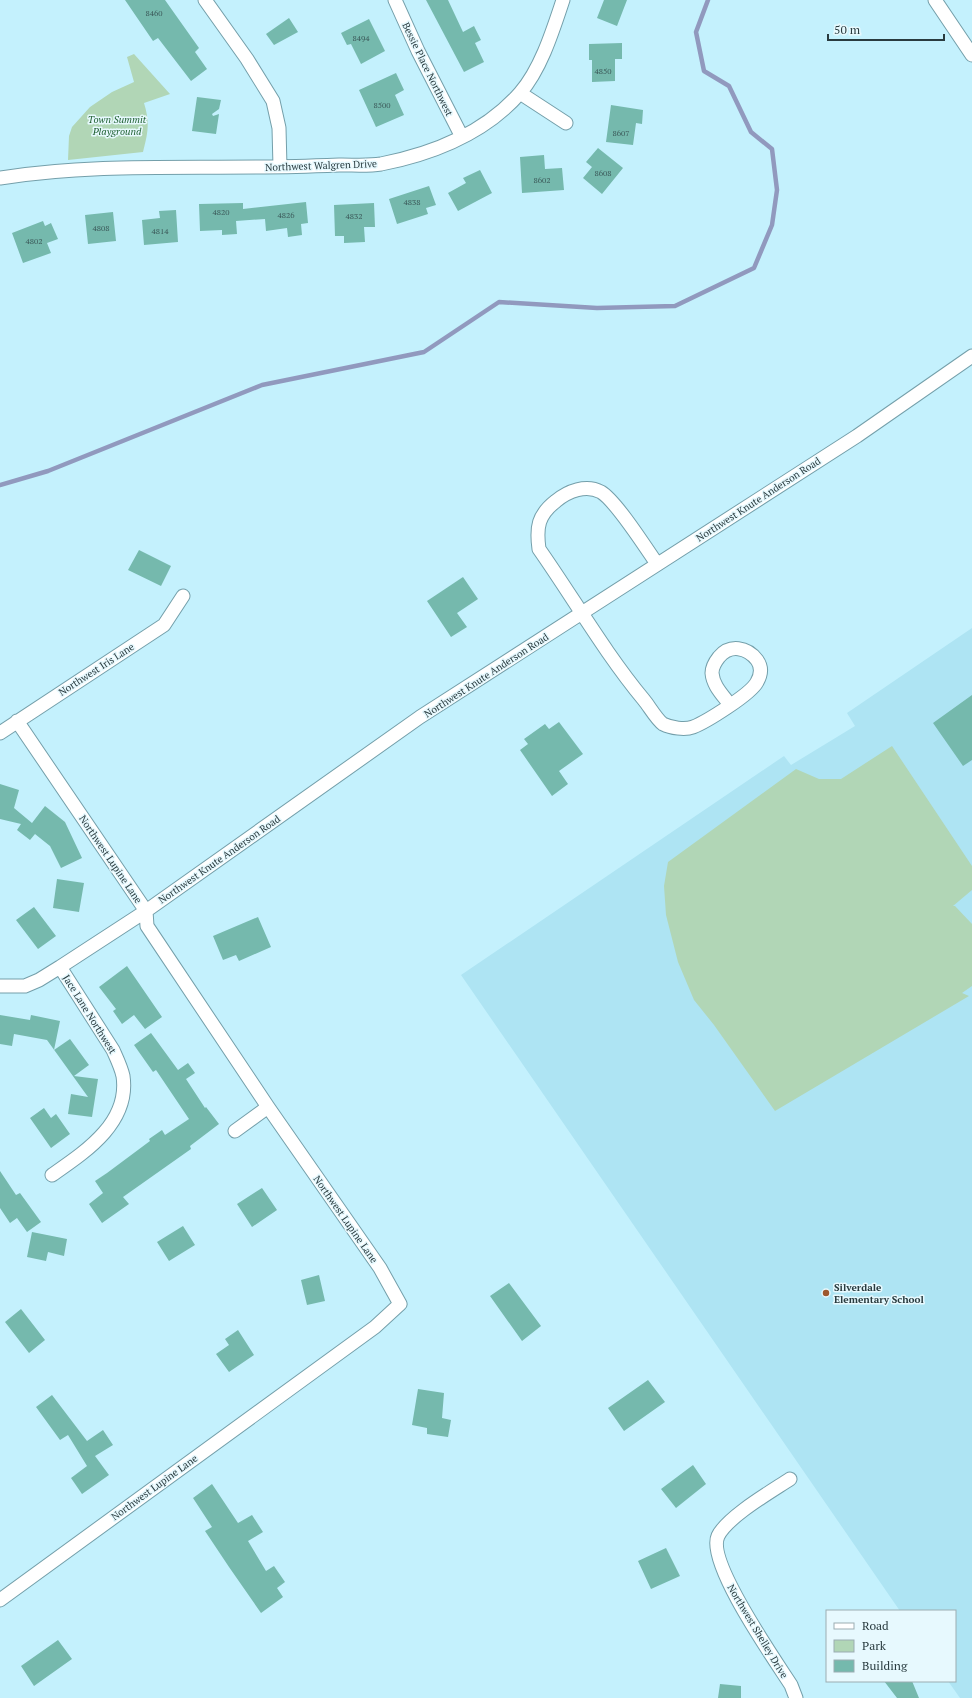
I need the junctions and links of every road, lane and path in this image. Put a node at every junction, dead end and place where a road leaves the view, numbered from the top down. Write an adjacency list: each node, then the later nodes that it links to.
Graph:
1 (205, 0): 9 (street)
2 (395, 0): 8 (street, Bessie Place Northwest)
3 (564, 0): 6 (street, Northwest Walgren Drive)
4 (934, 0): 5 (street)
5 (972, 55)
6 (520, 93): 7 (street); 8 (street, Northwest Walgren Drive)
7 (566, 123)
8 (462, 137): 9 (street, Northwest Walgren Drive)
9 (280, 167): 10 (street, Northwest Walgren Drive)
10 (0, 178)
11 (972, 356): 12 (street, Northwest Knute Anderson Road)
12 (657, 564): 14 (street, Northwest Knute Anderson Road); 14 (street)
13 (183, 596): 16 (street, Northwest Iris Lane)
14 (582, 613): 15 (street); 18 (street, Northwest Knute Anderson Road)
15 (730, 705)
16 (18, 721): 17 (street, Northwest Iris Lane); 18 (street, Northwest Lupine Lane)
17 (0, 733)
18 (146, 911): 19 (street, Northwest Knute Anderson Road); 21 (street, Northwest Lupine Lane)
19 (60, 967): 20 (street, Northwest Knute Anderson Road); 23 (street, Jace Lane Northwest)
20 (0, 986)
21 (268, 1107): 22 (street); 25 (street, Northwest Lupine Lane)
22 (235, 1131)
23 (52, 1175)
24 (790, 1479): 26 (street, Northwest Shelley Drive)
25 (0, 1600)
26 (796, 1698)

